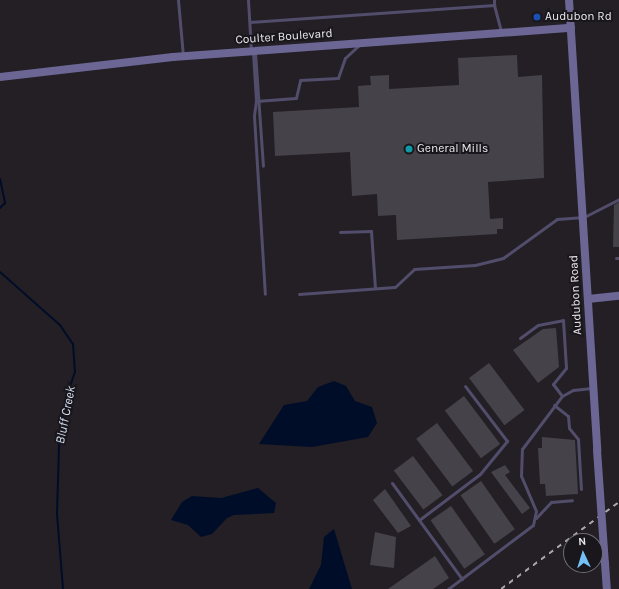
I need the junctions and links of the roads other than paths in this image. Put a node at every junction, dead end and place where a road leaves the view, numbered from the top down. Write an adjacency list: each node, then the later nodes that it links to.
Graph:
1 (178, 0): 11 (lane)
2 (248, 0): 6 (lane)
3 (494, 0): 5 (lane)
4 (569, 0): 7 (street, Audubon Road)
5 (494, 5): 6 (lane); 8 (lane)
6 (250, 22): 10 (lane)
7 (570, 28): 8 (street, Coulter Boulevard); 16 (street, Audubon Road)
8 (500, 32): 9 (street, Coulter Boulevard)
9 (361, 43): 10 (street, Coulter Boulevard); 13 (lane)
10 (253, 51): 11 (street, Coulter Boulevard); 13 (lane)
11 (183, 56): 12 (street, Coulter Boulevard)
12 (0, 77)
13 (257, 101): 14 (lane); 19 (lane)
14 (263, 166)
15 (619, 199): 16 (lane)
16 (584, 217): 18 (lane); 22 (street, Audubon Road)
17 (340, 232): 18 (lane)
18 (375, 288): 20 (lane)
19 (266, 294)
20 (299, 294)
21 (619, 296): 22 (street)
22 (588, 300): 25 (street, Audubon Road)
23 (520, 338): 26 (lane)
24 (465, 386): 32 (lane)
25 (593, 387): 26 (lane); 35 (street, Audubon Road, bridge)
26 (562, 396): 27 (lane)
27 (554, 405): 29 (lane); 31 (lane)
28 (392, 483): 32 (lane)
29 (581, 489)
30 (572, 500): 31 (lane)
31 (536, 518): 33 (lane)
32 (419, 520): 33 (lane)
33 (462, 579): 34 (lane)
34 (448, 589)
35 (607, 589)

